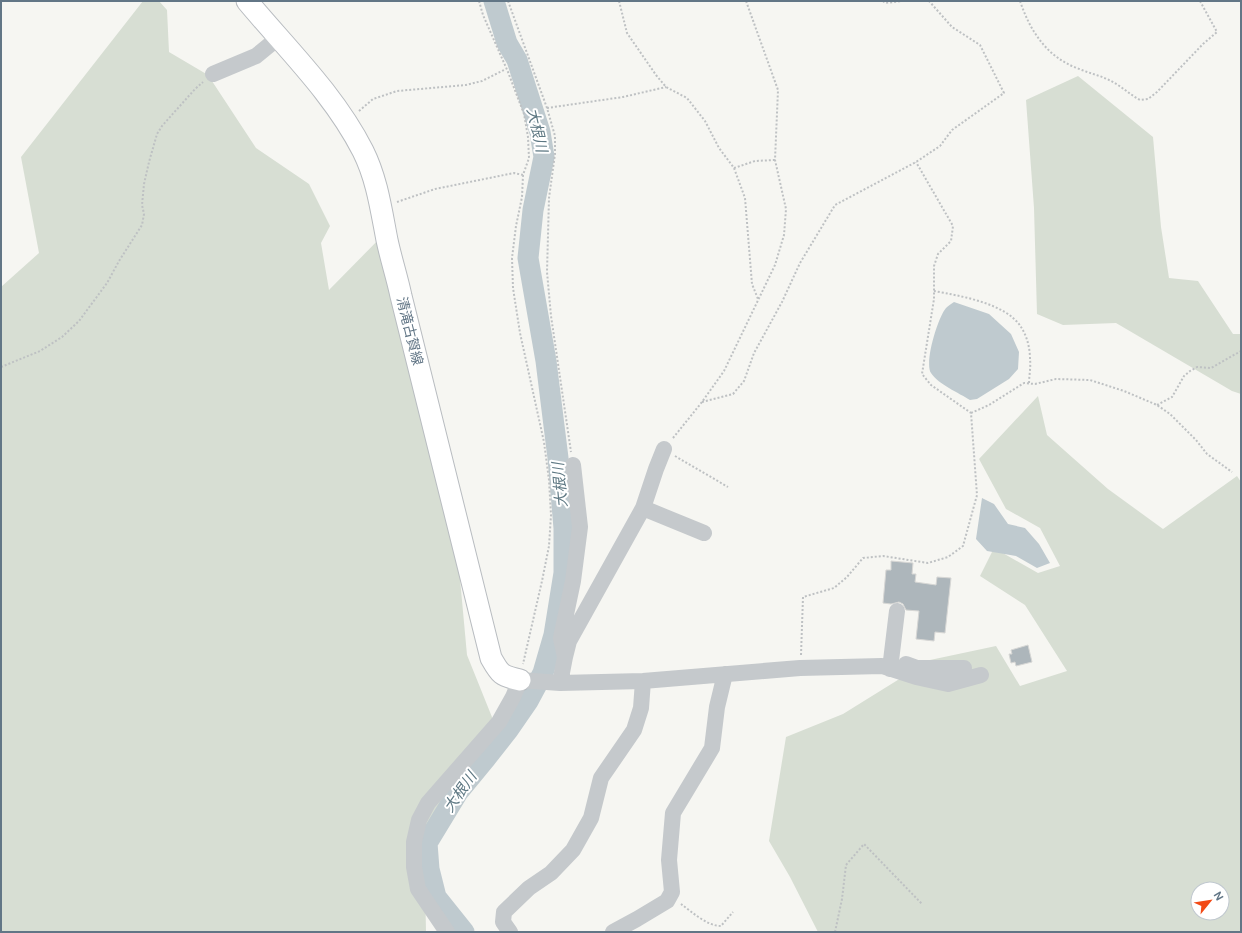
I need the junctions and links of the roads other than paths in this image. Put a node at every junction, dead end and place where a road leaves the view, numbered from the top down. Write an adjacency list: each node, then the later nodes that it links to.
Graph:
1 (247, 1): 2 (main road, 清滝古賀線)
2 (278, 38): 3 (street); 14 (main road, 清滝古賀線)
3 (213, 74)
4 (664, 449): 6 (street)
5 (573, 465): 9 (street)
6 (643, 508): 7 (street); 9 (street)
7 (704, 533)
8 (897, 610): 10 (street)
9 (565, 657): 16 (street)
10 (887, 665): 11 (street); 12 (street); 13 (street)
11 (964, 668)
12 (725, 674): 15 (street); 19 (street)
13 (982, 675)
14 (520, 680): 16 (street); 17 (street)
15 (643, 681): 16 (street); 18 (street)
16 (560, 683)
17 (447, 932)
18 (510, 932)
19 (613, 932)

